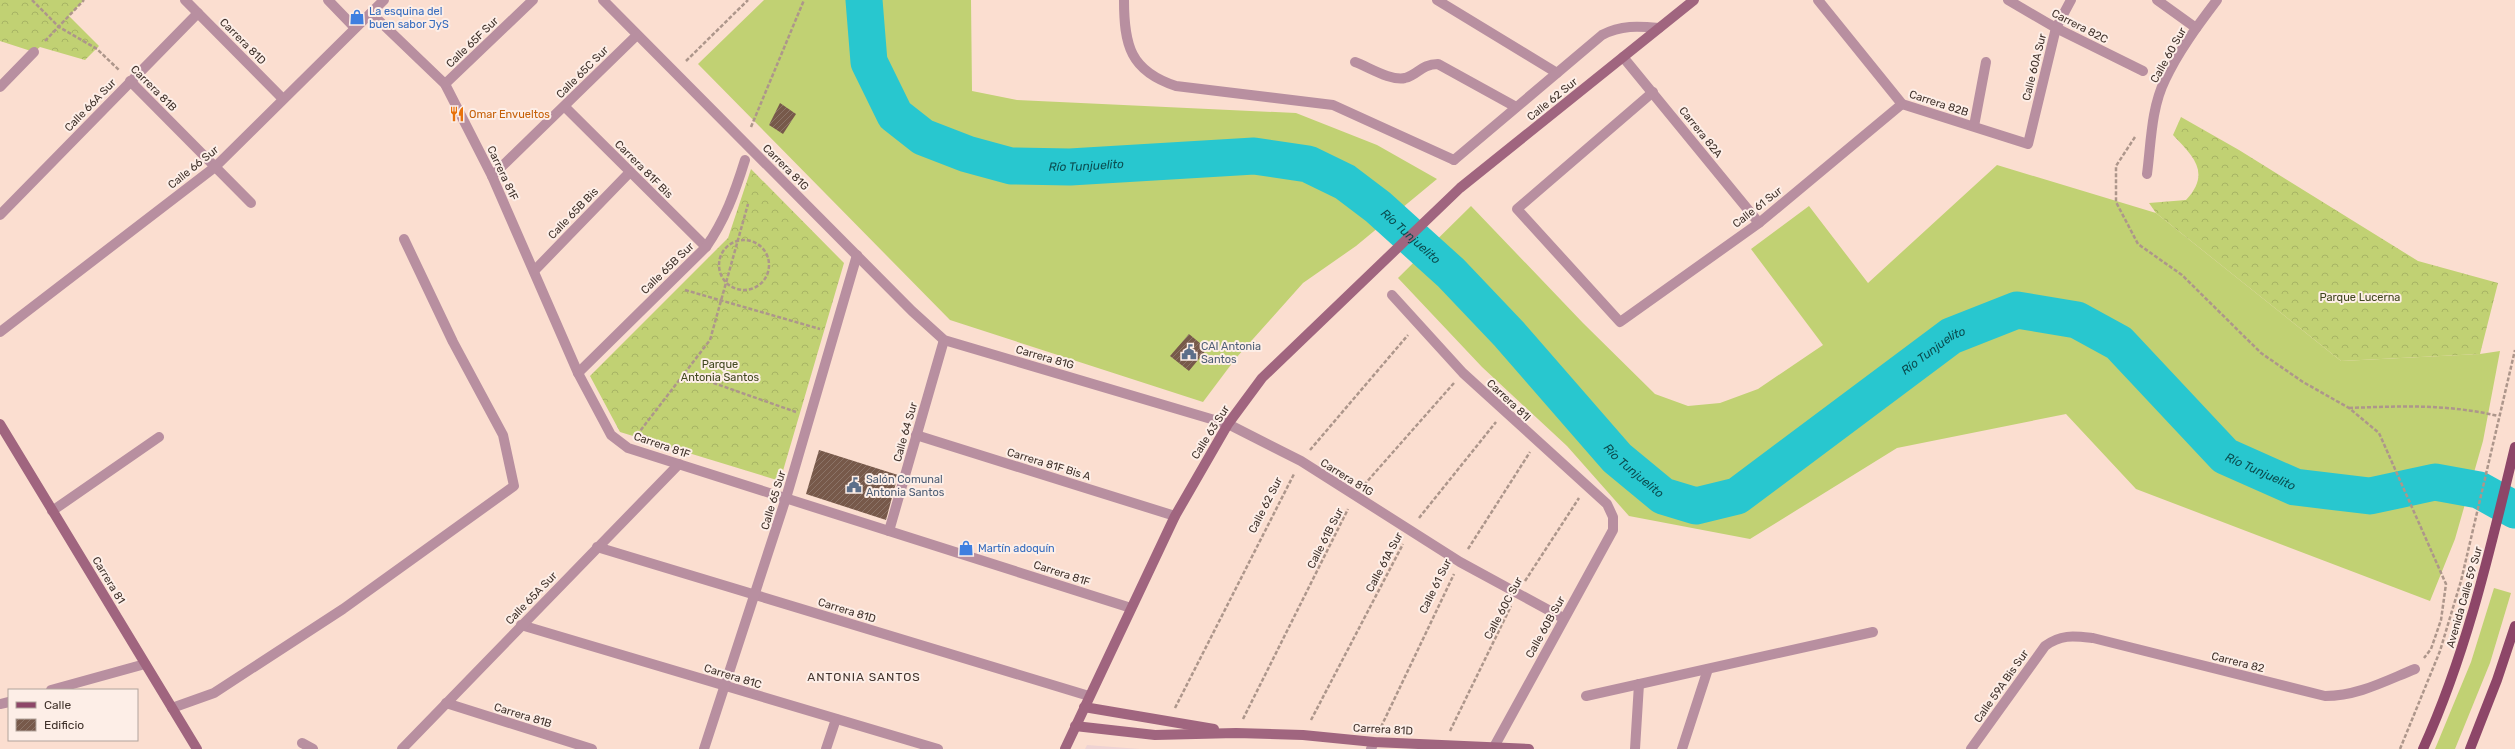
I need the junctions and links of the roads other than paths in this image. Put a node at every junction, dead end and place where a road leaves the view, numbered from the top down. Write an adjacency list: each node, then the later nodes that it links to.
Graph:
1 (185, 0): 15 (street, Carrera 81D)
2 (328, 0): 16 (street)
3 (384, 0): 14 (street, Calle 66 Sur)
4 (533, 0): 28 (street, Calle 65F Sur)
5 (603, 0): 20 (street, Carrera 81G)
6 (1124, 0): 34 (street, Calle 62 Sur)
7 (1437, 0): 26 (street)
8 (1694, 0): 17 (street, Calle 62 Sur)
9 (1818, 0): 32 (street, Carrera 82B)
10 (2008, 0): 18 (street, Carrera 82C)
11 (2071, 0): 18 (street, Calle 60A Sur)
12 (2157, 0): 19 (street)
13 (2217, 0): 19 (street, Calle 60 Sur)
14 (370, 13): 16 (street, Calle 66 Sur); 28 (street, Carrera 81F)
15 (198, 14): 27 (street, Calle 66A Sur); 31 (street, Carrera 81D)
16 (355, 28): 31 (street, Calle 66 Sur)
17 (1659, 28): 22 (street, Calle 62 Sur); 26 (street, Calle 62 Sur)
18 (2056, 28): 25 (street, Carrera 82C); 36 (street, Calle 60A Sur)
19 (2196, 28): 40 (street, Calle 60 Sur)
20 (637, 35): 33 (street, Calle 65C Sur); 48 (street, Carrera 81G)
21 (34, 52): 29 (street)
22 (1624, 57): 30 (street, Carrera 82A); 42 (street, Calle 62 Sur)
23 (1355, 62): 34 (street)
24 (1986, 62): 35 (street)
25 (2143, 72)
26 (1557, 73): 34 (street, Calle 62 Sur)
27 (130, 81): 38 (street, Carrera 81B); 44 (street, Calle 66A Sur)
28 (445, 84): 41 (street, Carrera 81F)
29 (0, 87)
30 (1653, 92): 45 (street, Carrera 82A); 45 (street, Calle 61 Sur)
31 (283, 99): 38 (street, Calle 66 Sur)
32 (1902, 104): 35 (street, Carrera 82B); 45 (street, Calle 61 Sur)
33 (565, 107): 39 (street, Carrera 81F Bis); 41 (street, Calle 65C Sur)
34 (1516, 107)
35 (1974, 126): 36 (street, Carrera 82B)
36 (2028, 144)
37 (745, 160): 47 (street, Calle 65B Sur)
38 (215, 167): 43 (street, Carrera 81B); 51 (street, Calle 66 Sur)
39 (630, 172): 47 (street, Carrera 81F Bis); 49 (street, Calle 65B Bis)
40 (2147, 174)
41 (492, 176): 49 (street, Carrera 81F)
42 (1460, 188): 55 (street, Calle 63 Sur)
43 (251, 203)
44 (0, 214)
45 (1759, 222)
46 (404, 239): 83 (street)
47 (706, 247): 53 (street, Calle 65B Sur)
48 (857, 256): 52 (street, Carrera 81G); 60 (street, Calle 65 Sur)
49 (534, 271): 53 (street, Carrera 81F)
50 (1392, 295): 63 (street, Carrera 81I)
51 (0, 332)
52 (944, 340): 55 (street, Carrera 81G); 56 (street, Calle 64 Sur)
53 (578, 373): 59 (street, Carrera 81F)
54 (0, 424): 61 (street, Carrera 81)
55 (1228, 424): 62 (street, Calle 63 Sur); 68 (street, Carrera 81G)
56 (916, 435): 62 (street, Carrera 81F Bis A); 64 (street, Calle 64 Sur)
57 (159, 437): 61 (street)
58 (2515, 447): 102 (main road, Avenida Calle 59 Sur)
59 (679, 464): 60 (street, Carrera 81F); 65 (street, Calle 65A Sur)
60 (786, 498): 64 (street, Carrera 81F); 66 (street, Calle 65 Sur)
61 (52, 511): 73 (street, Carrera 81)
62 (1175, 516): 67 (street, Calle 63 Sur)
63 (1613, 517): 68 (street, Calle 60B Sur)
64 (889, 531): 67 (street, Carrera 81F)
65 (597, 547): 66 (street, Carrera 81D); 69 (street, Calle 65A Sur)
66 (755, 595): 77 (street, Calle 65 Sur); 79 (street, Carrera 81D)
67 (1130, 608): 79 (street, Calle 63 Sur)
68 (1563, 618): 89 (street, Calle 60B Sur)
69 (522, 625): 77 (street, Carrera 81C); 81 (street, Calle 65A Sur)
70 (2515, 626): 103 (main road)
71 (1872, 632): 74 (street)
72 (2053, 639): 75 (street, Carrera 82); 101 (street, Calle 59A Bis Sur)
73 (145, 664): 78 (street); 83 (street, Carrera 81)
74 (1708, 669): 76 (street); 100 (street)
75 (2415, 669)
76 (1639, 684): 80 (street); 99 (street)
77 (725, 686): 84 (street, Carrera 81C); 94 (street, Calle 65 Sur)
78 (55, 689)
79 (1089, 696): 82 (street, Calle 63 Sur)
80 (1586, 696)
81 (446, 703): 92 (street, Calle 65A Sur); 93 (street, Carrera 81B)
82 (1084, 707): 85 (street, Calle 63 Sur); 86 (street, Carrera 81D)
83 (172, 708): 90 (street, Carrera 81)
84 (836, 719): 95 (street); 96 (street, Carrera 81C)
85 (1075, 726): 86 (street, Carrera 81D); 97 (street, Calle 63 Sur)
86 (1236, 733): 88 (street, Carrera 81D)
87 (302, 743): 91 (street)
88 (1372, 745): 89 (street, Carrera 81D)
89 (1494, 747): 98 (street, Carrera 81D)
90 (197, 749)
91 (313, 749)
92 (402, 749)
93 (592, 749)
94 (704, 749)
95 (826, 749)
96 (938, 749)
97 (1065, 749)
98 (1529, 749)
99 (1635, 749)
100 (1682, 749)
101 (1971, 749)
102 (2423, 749)
103 (2470, 749)

